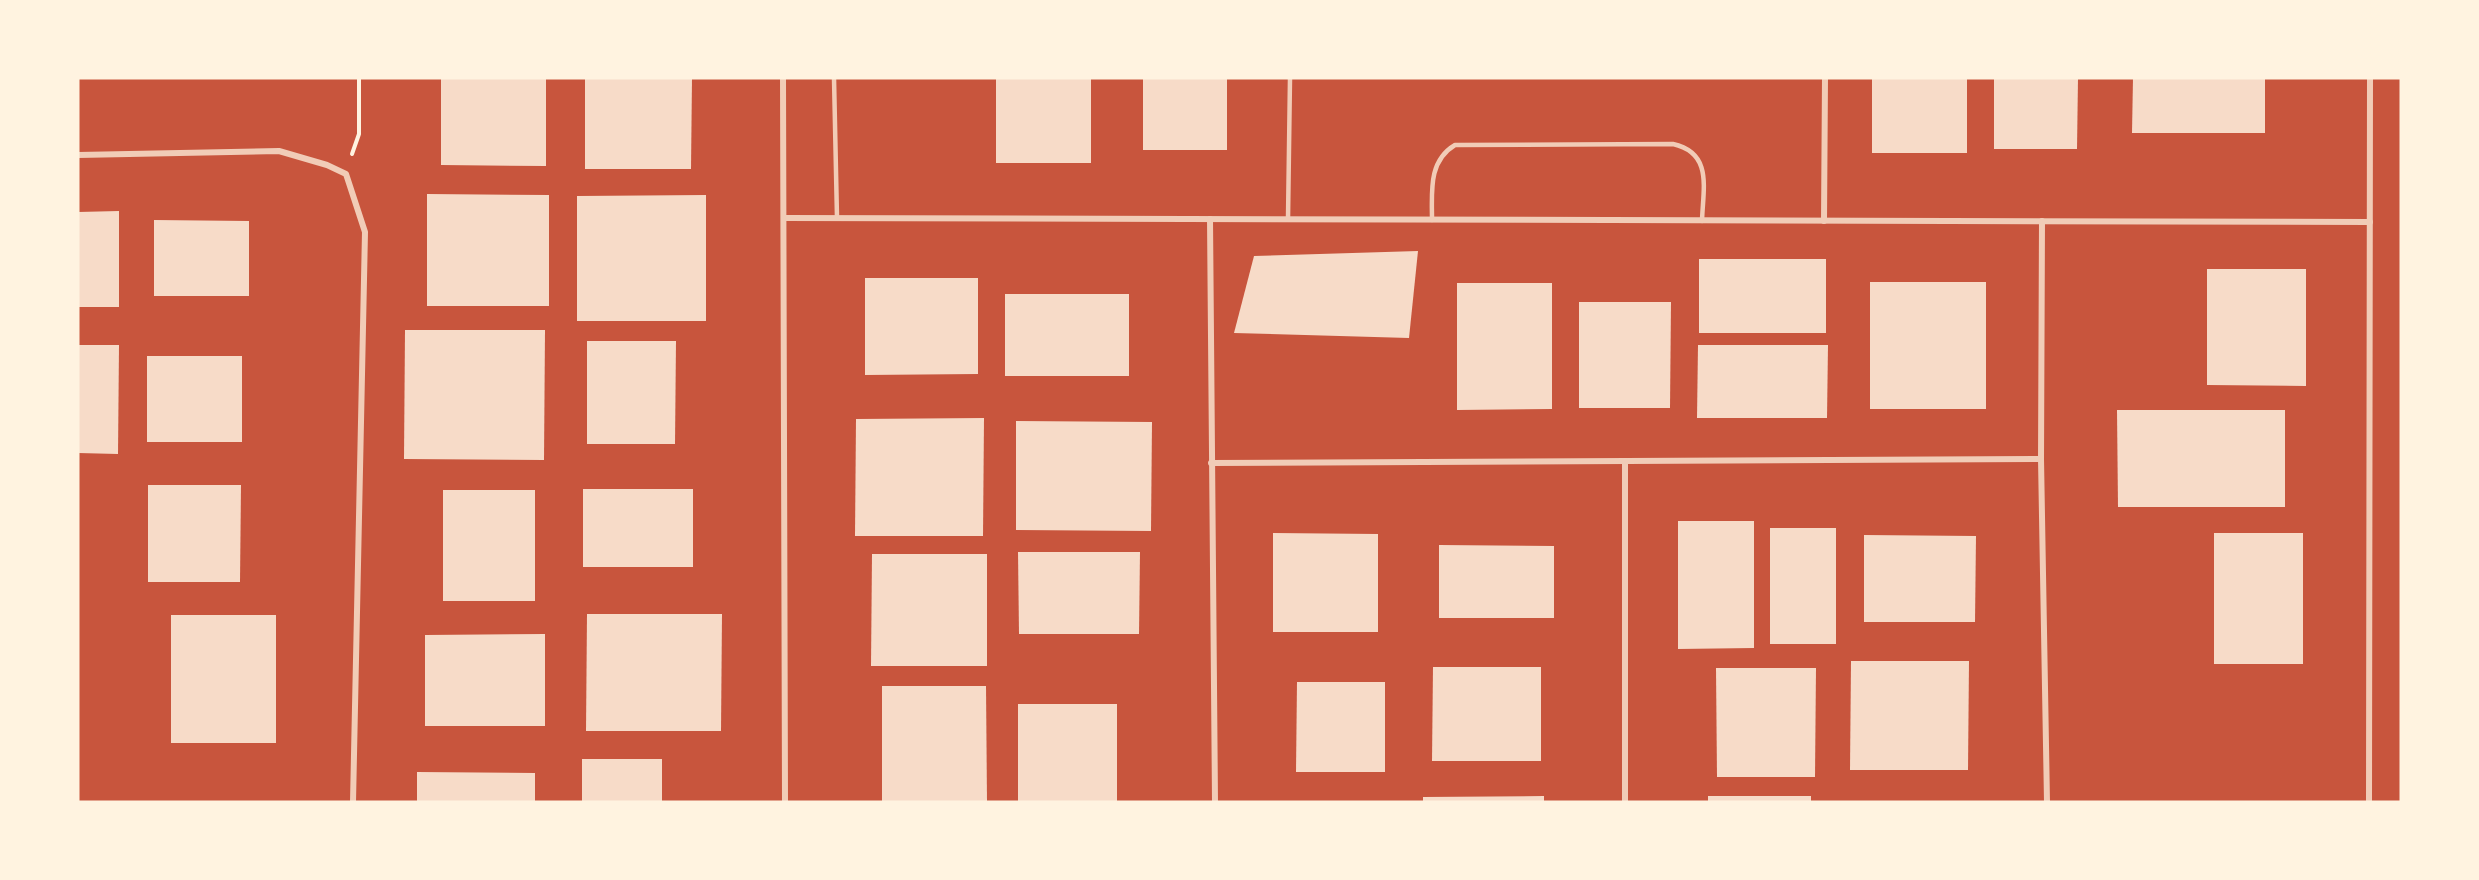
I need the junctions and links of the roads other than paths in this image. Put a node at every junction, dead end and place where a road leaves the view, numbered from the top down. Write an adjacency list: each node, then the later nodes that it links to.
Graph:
1 (783, 78): 7 (street)
2 (834, 78): 8 (lane)
3 (1290, 78): 10 (lane)
4 (1825, 78): 13 (street)
5 (2370, 78): 15 (street)
6 (78, 154): 19 (street)
7 (784, 218): 8 (street); 20 (street)
8 (837, 218): 9 (street)
9 (1210, 219): 10 (street); 18 (street)
10 (1288, 219): 11 (street)
11 (1432, 219): 12 (street); 12 (lane)
12 (1702, 220): 13 (street)
13 (1824, 221): 14 (street)
14 (2042, 221): 15 (street); 16 (street)
15 (2370, 222): 24 (street)
16 (2041, 459): 17 (street); 23 (street)
17 (1625, 461): 18 (street); 22 (street)
18 (1211, 463): 21 (street)
19 (353, 802)
20 (785, 802)
21 (1215, 802)
22 (1625, 802)
23 (2047, 802)
24 (2369, 802)

